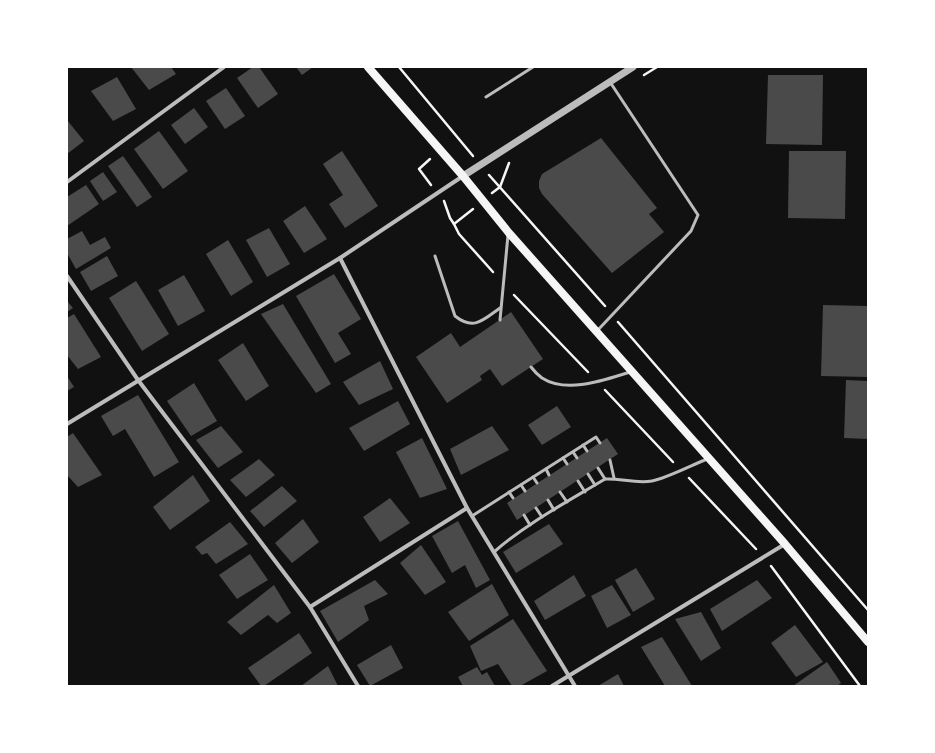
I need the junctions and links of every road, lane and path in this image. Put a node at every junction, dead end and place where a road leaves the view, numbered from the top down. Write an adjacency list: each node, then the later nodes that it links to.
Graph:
1 (224, 67): 11 (street)
2 (368, 67): 9 (main road)
3 (399, 67): 8 (path)
4 (533, 67): 7 (lane)
5 (634, 67): 6 (street)
6 (610, 82): 8 (street); 22 (lane)
7 (486, 97)
8 (481, 165): 9 (street); 12 (path)
9 (463, 176): 13 (street); 14 (main road)
10 (428, 181): 13 (path)
11 (67, 182)
12 (500, 186): 14 (path); 22 (path)
13 (438, 193): 15 (path); 18 (street)
14 (483, 202): 15 (path); 16 (main road)
15 (454, 224): 20 (path)
16 (509, 233): 20 (lane); 24 (main road)
17 (435, 256): 21 (lane)
18 (340, 258): 27 (street); 58 (street)
19 (67, 276): 27 (street)
20 (503, 283): 21 (lane); 28 (path)
21 (500, 308): 23 (lane)
22 (612, 315): 24 (lane); 69 (path)
23 (500, 320)
24 (596, 331): 26 (main road)
25 (531, 367): 28 (lane)
26 (632, 371): 28 (lane); 36 (main road)
27 (138, 380): 29 (street); 68 (street)
28 (596, 381): 41 (path)
29 (67, 424)
30 (600, 443): 31 (lane)
31 (583, 445): 32 (lane); 33 (lane)
32 (587, 451)
33 (573, 452): 34 (lane); 35 (lane)
34 (563, 458): 38 (lane); 40 (lane)
35 (577, 458)
36 (709, 458): 41 (lane); 65 (main road)
37 (610, 460): 45 (lane)
38 (567, 464)
39 (598, 468): 46 (lane)
40 (546, 469): 43 (lane); 44 (lane)
41 (681, 469): 45 (lane); 67 (path)
42 (588, 474): 50 (lane)
43 (549, 475)
44 (533, 477): 48 (lane); 49 (lane)
45 (614, 478): 46 (lane)
46 (605, 479): 50 (lane)
47 (578, 481): 54 (lane)
48 (537, 483)
49 (521, 485): 51 (lane); 52 (lane)
50 (595, 485): 54 (lane)
51 (525, 491)
52 (509, 492): 55 (lane); 62 (lane)
53 (560, 492): 57 (lane)
54 (584, 492): 57 (lane)
55 (514, 498)
56 (548, 500): 60 (lane)
57 (567, 502): 60 (lane)
58 (467, 508): 62 (street); 68 (street)
59 (536, 508): 63 (lane)
60 (554, 510): 63 (lane)
61 (524, 515): 64 (lane)
62 (472, 516): 66 (street)
63 (542, 517): 64 (lane)
64 (530, 525): 66 (lane)
65 (785, 544): 67 (street); 70 (main road)
66 (494, 552): 71 (street)
67 (764, 557): 71 (street); 75 (path)
68 (310, 607): 72 (street)
69 (868, 610)
70 (868, 642)
71 (568, 675): 73 (street); 74 (street)
72 (358, 686)
73 (552, 686)
74 (575, 686)
75 (860, 686)

